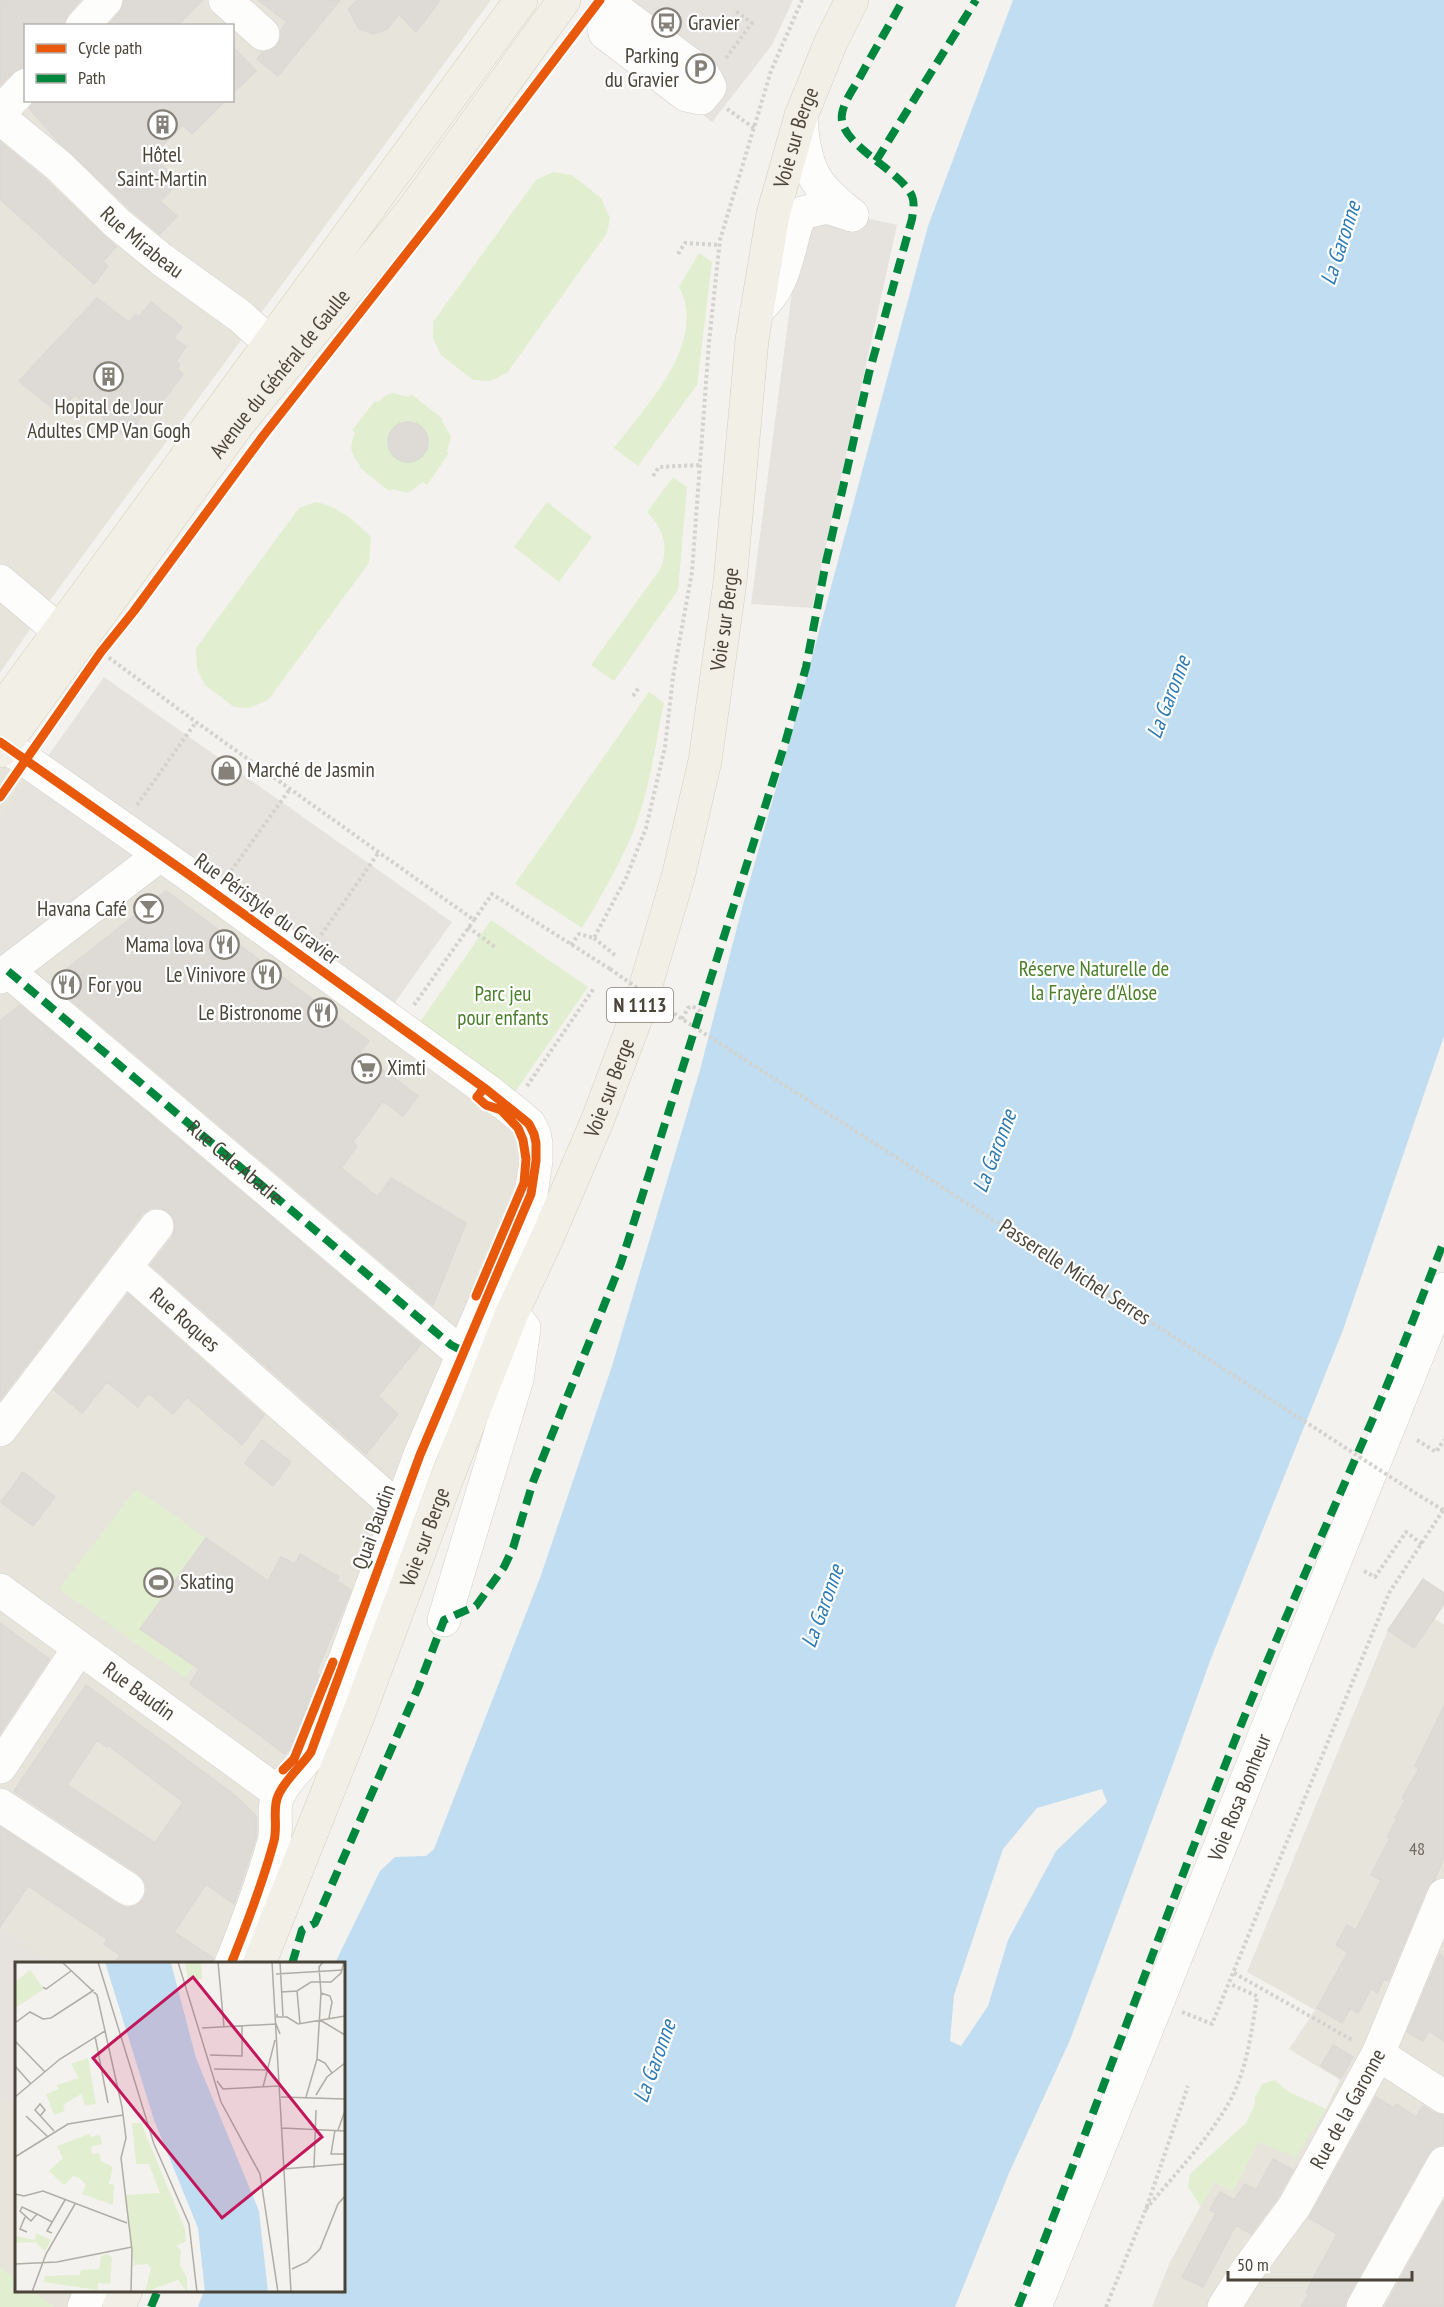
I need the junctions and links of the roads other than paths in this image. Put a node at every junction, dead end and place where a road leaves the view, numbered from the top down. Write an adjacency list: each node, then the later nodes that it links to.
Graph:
1 (106, 0): 6 (street)
2 (225, 0): 7 (street)
3 (520, 0): 13 (main road, Avenue du Général de Gaulle)
4 (564, 0): 13 (main road, Avenue du Général de Gaulle)
5 (852, 0): 10 (main road, Voie sur Berge / N 1113)
6 (84, 24)
7 (263, 34)
8 (24, 87): 9 (street)
9 (0, 112)
10 (801, 116): 12 (main road, Voie sur Berge / N 1113); 12 (street)
11 (0, 118): 13 (street, Rue Mirabeau)
12 (757, 310): 24 (main road, Voie sur Berge / N 1113)
13 (280, 351): 15 (main road, Avenue du Général de Gaulle)
14 (0, 581): 15 (street)
15 (78, 643): 16 (main road, Avenue du Général de Gaulle); 17 (main road, Avenue du Général de Gaulle)
16 (0, 711)
17 (1, 746): 18 (street, Rue Péristyle du Gravier)
18 (160, 855): 19 (street); 20 (street, Rue Péristyle du Gravier)
19 (4, 974): 25 (street, Rue Cale Abadie)
20 (511, 1108): 25 (street, Quai Baudin)
21 (157, 1226): 22 (street)
22 (125, 1267): 26 (street); 27 (street, Rue Roques)
23 (1444, 1289): 45 (street, Voie Rosa Bonheur)
24 (512, 1313): 29 (street); 37 (main road, Voie sur Berge / N 1113)
25 (463, 1351): 27 (street, Quai Baudin)
26 (0, 1430)
27 (400, 1506): 32 (street, Quai Baudin)
28 (0, 1590): 30 (street, Rue Baudin)
29 (444, 1620)
30 (79, 1648): 31 (street); 32 (street, Rue Baudin)
31 (0, 1767)
32 (279, 1793): 36 (street)
33 (0, 1805): 34 (street)
34 (128, 1889)
35 (1444, 1895): 38 (street, Rue de la Garonne)
36 (232, 1962)
37 (260, 1962)
38 (1378, 2054): 39 (street); 46 (street, Rue de la Garonne)
39 (1444, 2097)
40 (1444, 2163): 47 (street)
41 (90, 2292): 43 (street)
42 (125, 2292): 44 (main road)
43 (84, 2307)
44 (119, 2307)
45 (1035, 2307)
46 (1224, 2307)
47 (1363, 2307)

